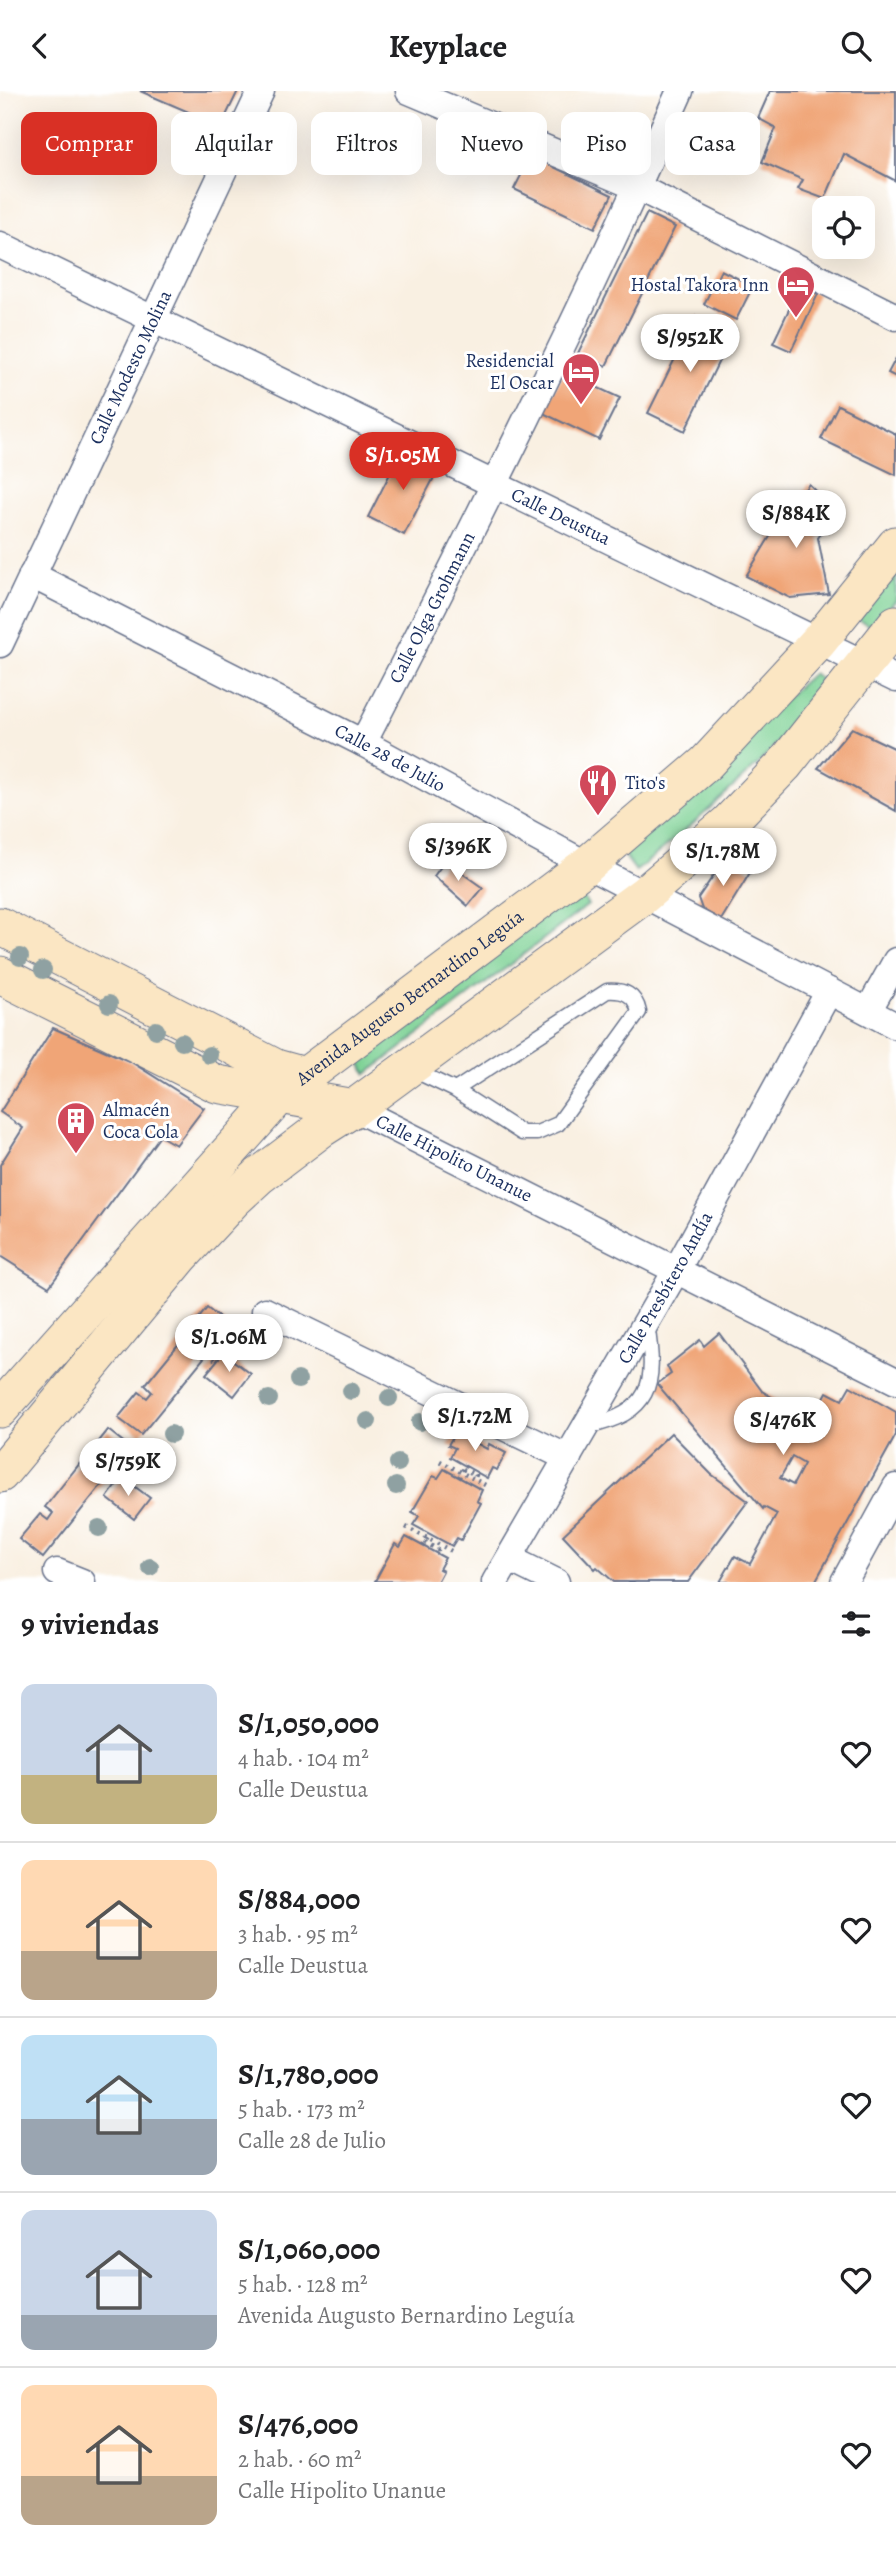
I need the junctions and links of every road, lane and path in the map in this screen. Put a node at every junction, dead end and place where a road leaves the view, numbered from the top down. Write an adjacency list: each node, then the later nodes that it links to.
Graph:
1 (261, 91): 7 (street, Calle Modesto Molina)
2 (409, 91): 4 (street)
3 (680, 91): 4 (street, Calle Olga Grohmann)
4 (637, 187): 6 (street); 8 (street, Calle Olga Grohmann)
5 (0, 246): 7 (street, Calle Deustua)
6 (896, 317)
7 (153, 319): 8 (street, Calle Deustua); 10 (street, Calle Modesto Molina)
8 (495, 487): 12 (street, Calle Deustua); 15 (street, Calle Olga Grohmann)
9 (896, 545): 12 (main road, Avenida Augusto Bernardino Leguía)
10 (32, 575): 13 (street, Calle Modesto Molina); 15 (street, Calle 28 de Julio)
11 (896, 624): 14 (main road)
12 (818, 642): 14 (street, Calle Deustua); 16 (main road, Avenida Augusto Bernardino Leguía)
13 (0, 644)
14 (881, 671): 17 (main road)
15 (363, 743): 16 (street, Calle 28 de Julio)
16 (587, 865): 17 (street, Calle 28 de Julio); 28 (main road, Avenida Augusto Bernardino Leguía)
17 (644, 895): 22 (street, Calle 28 de Julio); 26 (main road)
18 (0, 926): 20 (main road, Calle Hipolito Unanue)
19 (896, 961): 24 (street)
20 (71, 963): 23 (main road); 28 (main road, Calle Hipolito Unanue)
21 (0, 975): 23 (main road, Calle Hipolito Unanue)
22 (829, 991): 24 (street, Calle 28 de Julio); 32 (street, Calle Presbítero Andía)
23 (53, 1002): 27 (main road, Calle Hipolito Unanue)
24 (867, 1011): 25 (street, Calle 28 de Julio)
25 (896, 1026)
26 (409, 1068): 29 (lane); 30 (main road)
27 (216, 1084): 28 (main road, Calle Hipolito Unanue); 31 (main road)
28 (292, 1086): 30 (main road, Calle Hipolito Unanue); 31 (main road, Avenida Augusto Bernardino Leguía)
29 (455, 1090): 29 (lane)
30 (354, 1108): 32 (street, Calle Hipolito Unanue); 42 (main road)
31 (230, 1150): 38 (main road, Avenida Augusto Bernardino Leguía)
32 (676, 1271): 34 (street, Calle Presbítero Andía); 37 (street, Calle Hipolito Unanue)
33 (265, 1311): 40 (street)
34 (646, 1321): 39 (street, Calle Presbítero Andía); 39 (lane)
35 (208, 1354): 36 (path)
36 (217, 1361)
37 (896, 1381)
38 (0, 1409)
39 (584, 1427): 40 (street, Calle Presbítero Andía)
40 (568, 1458): 53 (street, Calle Presbítero Andía)
41 (440, 1461): 45 (path)
42 (2, 1469)
43 (459, 1477): 45 (path, bridge)
44 (107, 1479): 46 (path)
45 (474, 1479): 47 (path)
46 (116, 1486)
47 (489, 1487)
48 (896, 1487): 58 (street)
49 (406, 1527): 51 (path)
50 (430, 1534): 51 (path, bridge)
51 (440, 1545): 52 (path)
52 (455, 1553)
53 (510, 1559): 56 (street, Calle Presbítero Andía); 57 (street)
54 (57, 1572): 55 (street)
55 (82, 1582)
56 (495, 1582)
57 (556, 1582)
58 (844, 1582)

